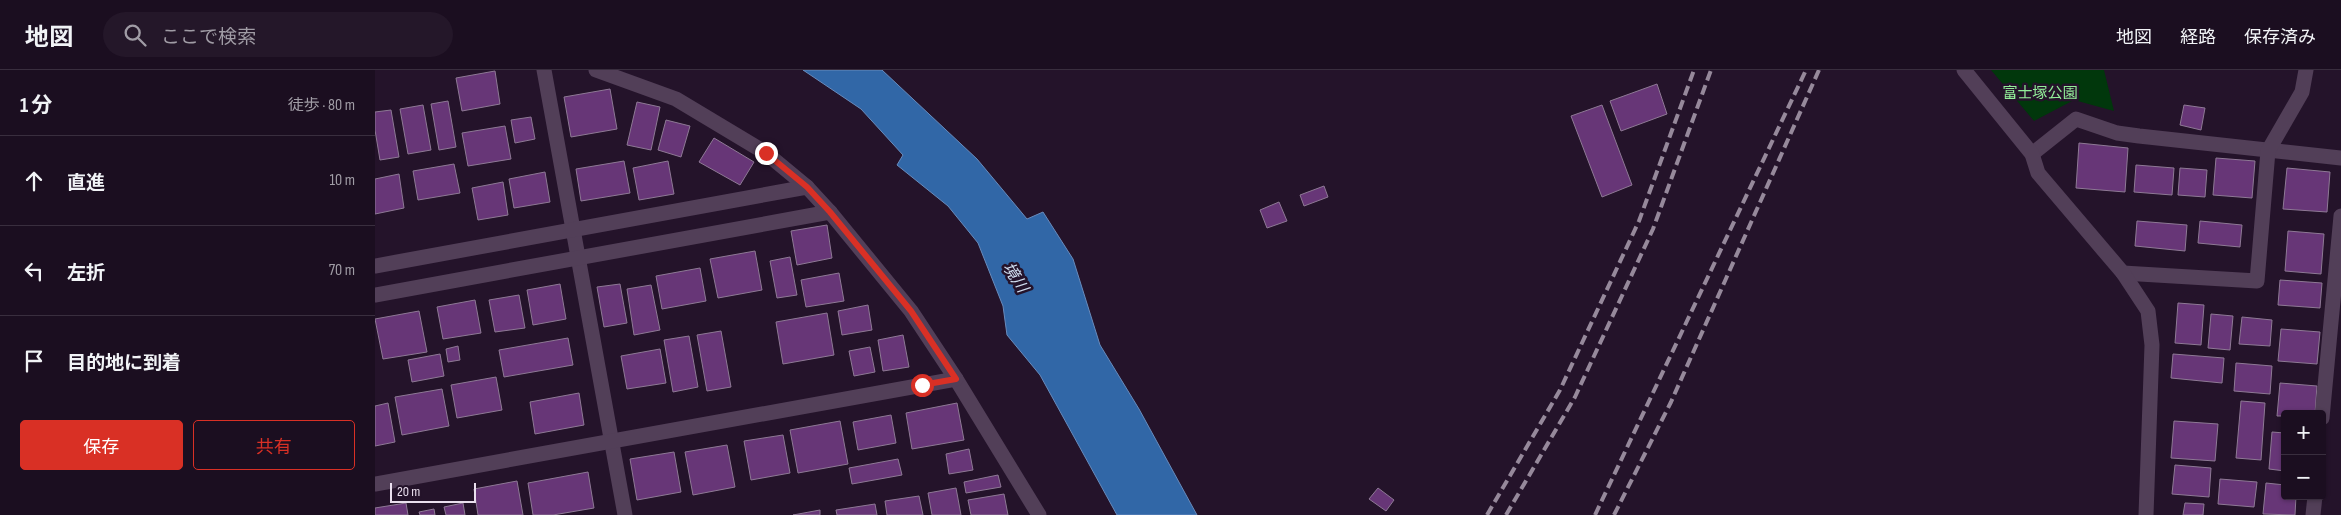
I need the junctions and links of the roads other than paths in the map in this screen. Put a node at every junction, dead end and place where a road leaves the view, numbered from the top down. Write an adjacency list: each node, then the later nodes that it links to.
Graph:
1 (544, 70): 11 (street)
2 (596, 70): 8 (street)
3 (1964, 70): 6 (street)
4 (2306, 70): 5 (street)
5 (2268, 151): 6 (street); 7 (street); 14 (street)
6 (2032, 154): 14 (street)
7 (2341, 158)
8 (807, 187): 9 (street); 11 (street)
9 (830, 212): 12 (street); 16 (street)
10 (2341, 216): 17 (street)
11 (573, 230): 12 (street); 13 (street)
12 (578, 258): 15 (street); 18 (street)
13 (375, 266)
14 (2123, 273): 23 (street)
15 (375, 295)
16 (956, 379): 18 (street); 22 (street)
17 (2323, 410)
18 (612, 442): 19 (street); 21 (street)
19 (375, 484)
20 (2315, 500): 24 (street)
21 (625, 515)
22 (1039, 515)
23 (2146, 515)
24 (2313, 515)

